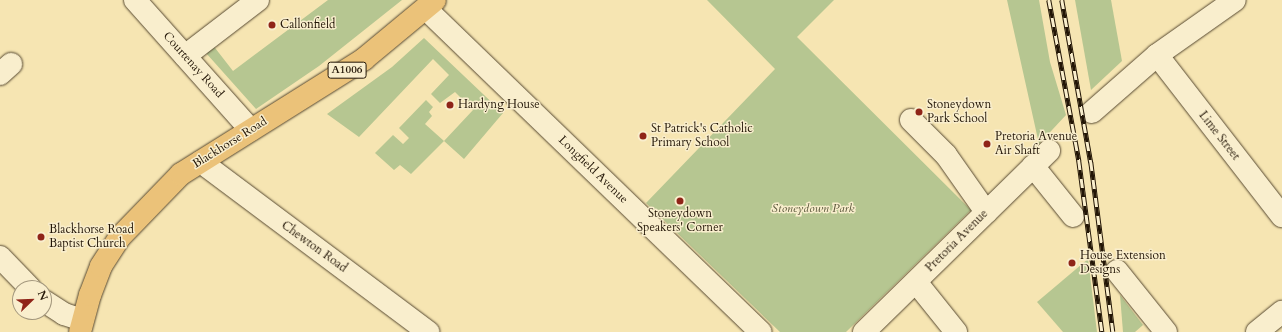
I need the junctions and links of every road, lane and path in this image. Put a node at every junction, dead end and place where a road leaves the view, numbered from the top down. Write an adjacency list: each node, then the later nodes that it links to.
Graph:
1 (135, 0): 6 (street, Courtenay Road)
2 (258, 0): 6 (street)
3 (1235, 0): 5 (street)
4 (431, 4): 9 (main road, Blackhorse Road / A1006); 24 (street, Longfield Avenue)
5 (1157, 55): 7 (street); 15 (street, Lime Street)
6 (184, 56): 9 (street, Courtenay Road)
7 (1092, 112)
8 (911, 120): 13 (street)
9 (251, 130): 11 (main road, Blackhorse Road / A1006)
10 (1049, 150): 12 (street, Pretoria Avenue)
11 (201, 162): 22 (main road, Blackhorse Road / A1006); 23 (street, Chewton Road)
12 (1033, 166): 13 (street, Pretoria Avenue); 14 (street)
13 (986, 212): 19 (street, Pretoria Avenue)
14 (1073, 216)
15 (1282, 216)
16 (0, 257): 18 (street)
17 (1117, 271): 27 (street)
18 (22, 280)
19 (916, 282): 25 (street, Pretoria Avenue); 26 (street)
20 (52, 306): 22 (street)
21 (1282, 312): 28 (street)
22 (81, 326)
23 (428, 332)
24 (760, 332)
25 (864, 332)
26 (956, 332)
27 (1166, 332)
28 (1257, 332)

